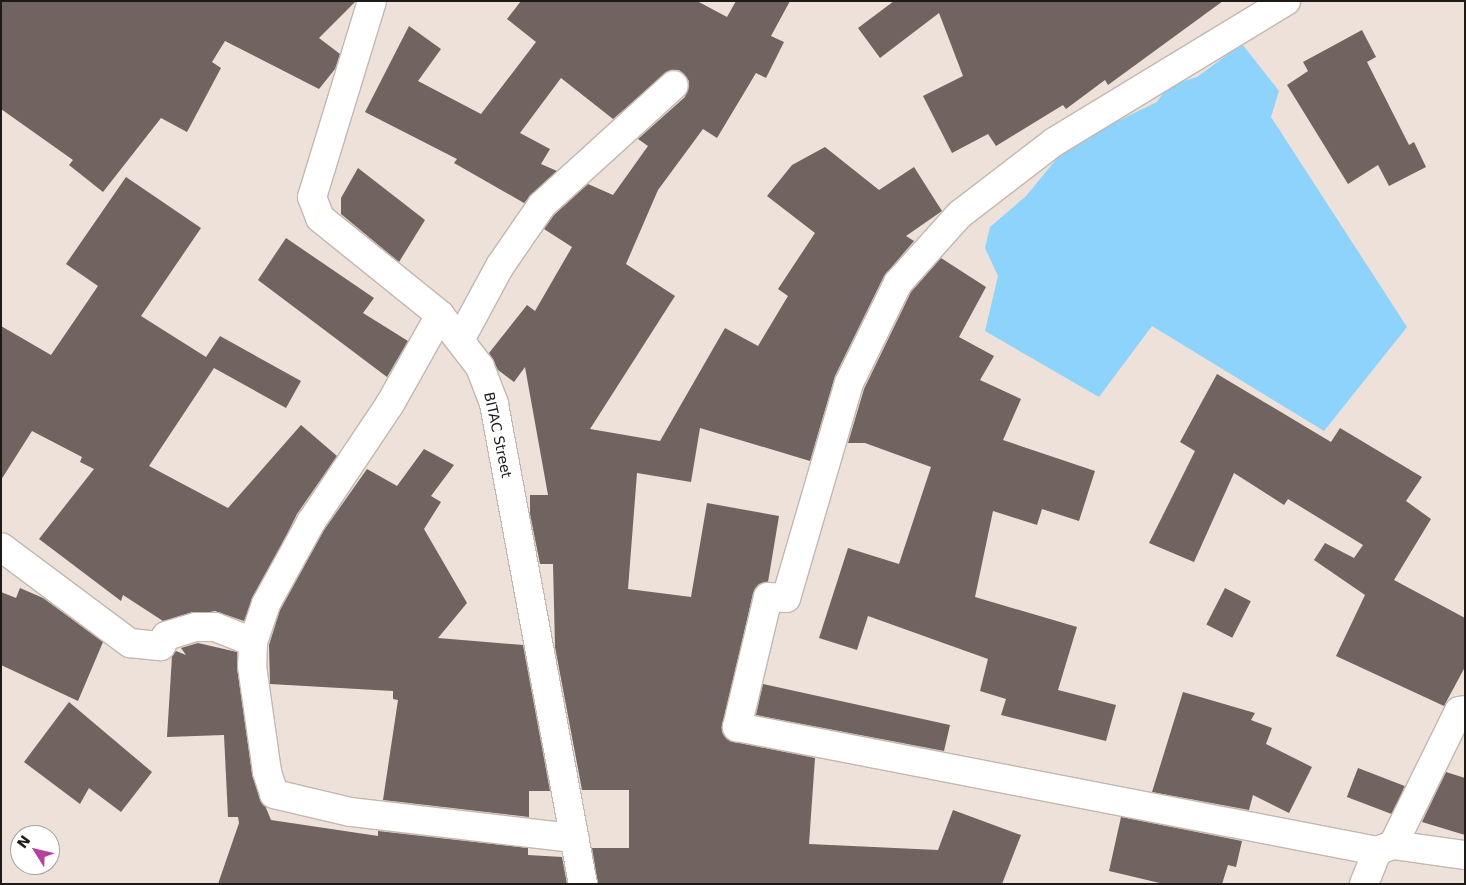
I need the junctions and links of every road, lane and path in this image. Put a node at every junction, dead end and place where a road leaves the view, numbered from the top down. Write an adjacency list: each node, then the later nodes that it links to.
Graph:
1 (372, 1): 4 (street, BITAC Street)
2 (1286, 1): 10 (street)
3 (674, 85): 5 (street)
4 (440, 315): 5 (street, BITAC Street); 7 (street)
5 (461, 338): 9 (street, BITAC Street)
6 (1, 547): 7 (street)
7 (253, 642): 9 (street)
8 (1465, 710): 10 (street)
9 (574, 838): 12 (street, BITAC Street)
10 (1385, 848): 11 (street); 13 (street)
11 (1465, 855)
12 (583, 884)
13 (1364, 884)

